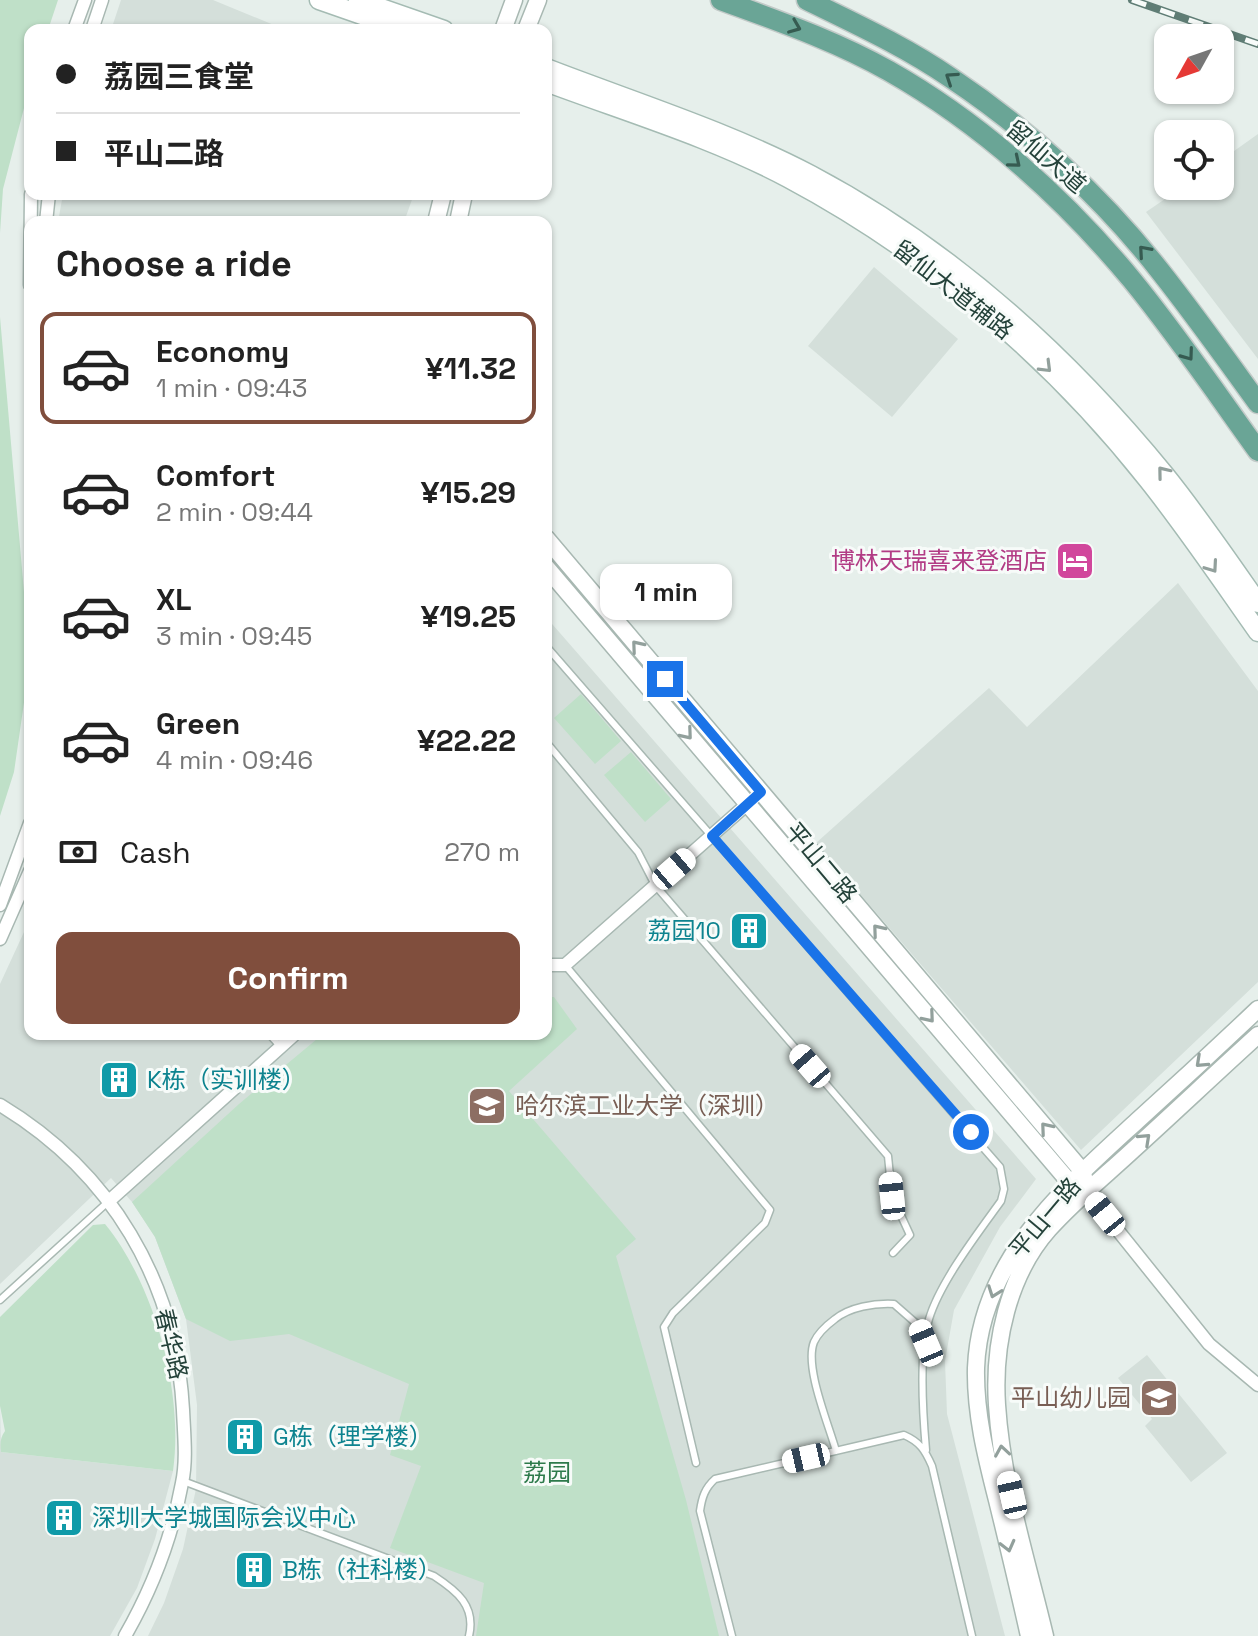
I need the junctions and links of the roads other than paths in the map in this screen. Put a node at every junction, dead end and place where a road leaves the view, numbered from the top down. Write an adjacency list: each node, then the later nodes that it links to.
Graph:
1 (85, 0): 9 (street)
2 (102, 0): 10 (street)
3 (319, 0): 11 (main road)
4 (358, 0): 12 (main road)
5 (514, 0): 13 (street)
6 (538, 0): 14 (street)
7 (721, 0): 18 (main road, 留仙大道, one-way to 18)
8 (807, 0): 17 (main road, 留仙大道, one-way to 8)
9 (76, 24)
10 (94, 24)
11 (388, 24)
12 (427, 24)
13 (505, 24)
14 (528, 24)
15 (552, 70): 21 (main road, 留仙大道辅路, one-way to 15)
16 (552, 84): 22 (main road, 留仙大道辅路, one-way to 22)
17 (1258, 403)
18 (1258, 451)
19 (552, 545): 25 (street, 平山二路, one-way to 19)
20 (552, 574): 26 (street, 平山二路, one-way to 26)
21 (1258, 603)
22 (1258, 632)
23 (552, 653): 27 (lane)
24 (552, 749): 30 (lane)
25 (761, 792): 26 (street); 41 (street, 平山二路, one-way to 25)
26 (748, 804): 27 (street); 41 (street, 平山二路, one-way to 41)
27 (712, 836): 30 (street); 46 (lane)
28 (24, 839): 31 (street)
29 (24, 885): 32 (street)
30 (655, 885): 34 (street); 44 (lane)
31 (0, 905)
32 (0, 939)
33 (552, 965): 34 (street)
34 (565, 965): 50 (lane)
35 (1258, 1009): 41 (street, 平山一路, one-way to 41)
36 (274, 1040): 39 (lane)
37 (288, 1040): 39 (street)
38 (1256, 1042): 42 (street, 平山一路, one-way to 38)
39 (280, 1046): 43 (street)
40 (0, 1105): 43 (street, 春华路)
41 (1077, 1178): 42 (street, 平山二路); 56 (street, 平山一路, one-way to 56)
42 (1087, 1192): 47 (street, 平山二路); 57 (street, 平山一路, one-way to 42)
43 (109, 1201): 45 (lane); 51 (street, 春华路)
44 (893, 1253)
45 (0, 1300)
46 (926, 1343): 48 (lane); 49 (lane)
47 (1258, 1385)
48 (926, 1450): 49 (lane); 55 (lane)
49 (836, 1451): 54 (lane)
50 (696, 1463)
51 (183, 1481): 52 (street, 春华路); 53 (lane)
52 (125, 1636)
53 (469, 1636)
54 (732, 1636)
55 (972, 1636)
56 (1029, 1636)
57 (1045, 1636)

